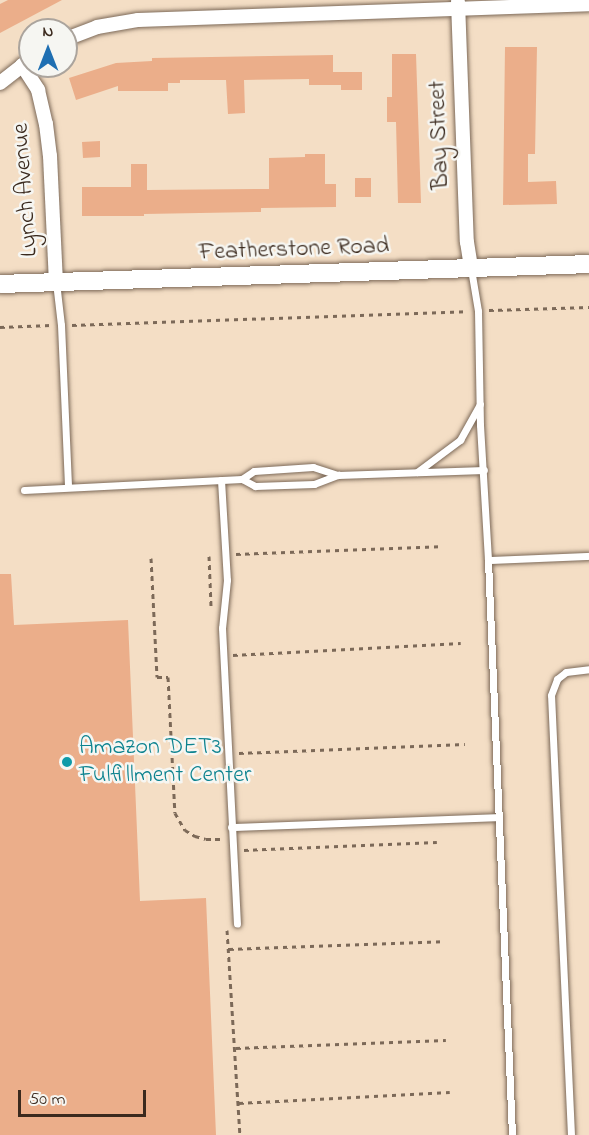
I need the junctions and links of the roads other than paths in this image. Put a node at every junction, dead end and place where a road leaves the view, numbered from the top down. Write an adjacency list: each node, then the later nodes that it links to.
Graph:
1 (458, 4): 2 (street); 3 (street); 8 (street, Bay Street)
2 (589, 4)
3 (78, 34)
4 (18, 68): 6 (street)
5 (33, 78): 9 (street, Lynch Avenue)
6 (0, 83)
7 (589, 264): 8 (street, Featherstone Road)
8 (471, 268): 9 (street, Featherstone Road); 11 (lane)
9 (56, 282): 10 (street, Featherstone Road); 17 (lane)
10 (0, 284)
11 (481, 402): 12 (lane); 13 (lane)
12 (484, 470): 13 (lane); 20 (lane)
13 (416, 473): 14 (lane)
14 (338, 475): 15 (lane); 15 (lane)
15 (242, 479): 16 (lane)
16 (221, 480): 17 (lane); 23 (lane)
17 (68, 487): 18 (lane)
18 (24, 490)
19 (589, 556): 20 (lane)
20 (488, 560): 22 (lane)
21 (589, 669): 26 (lane)
22 (498, 817): 23 (lane); 25 (lane)
23 (231, 827): 24 (lane)
24 (237, 924)
25 (512, 1135)
26 (571, 1135)

